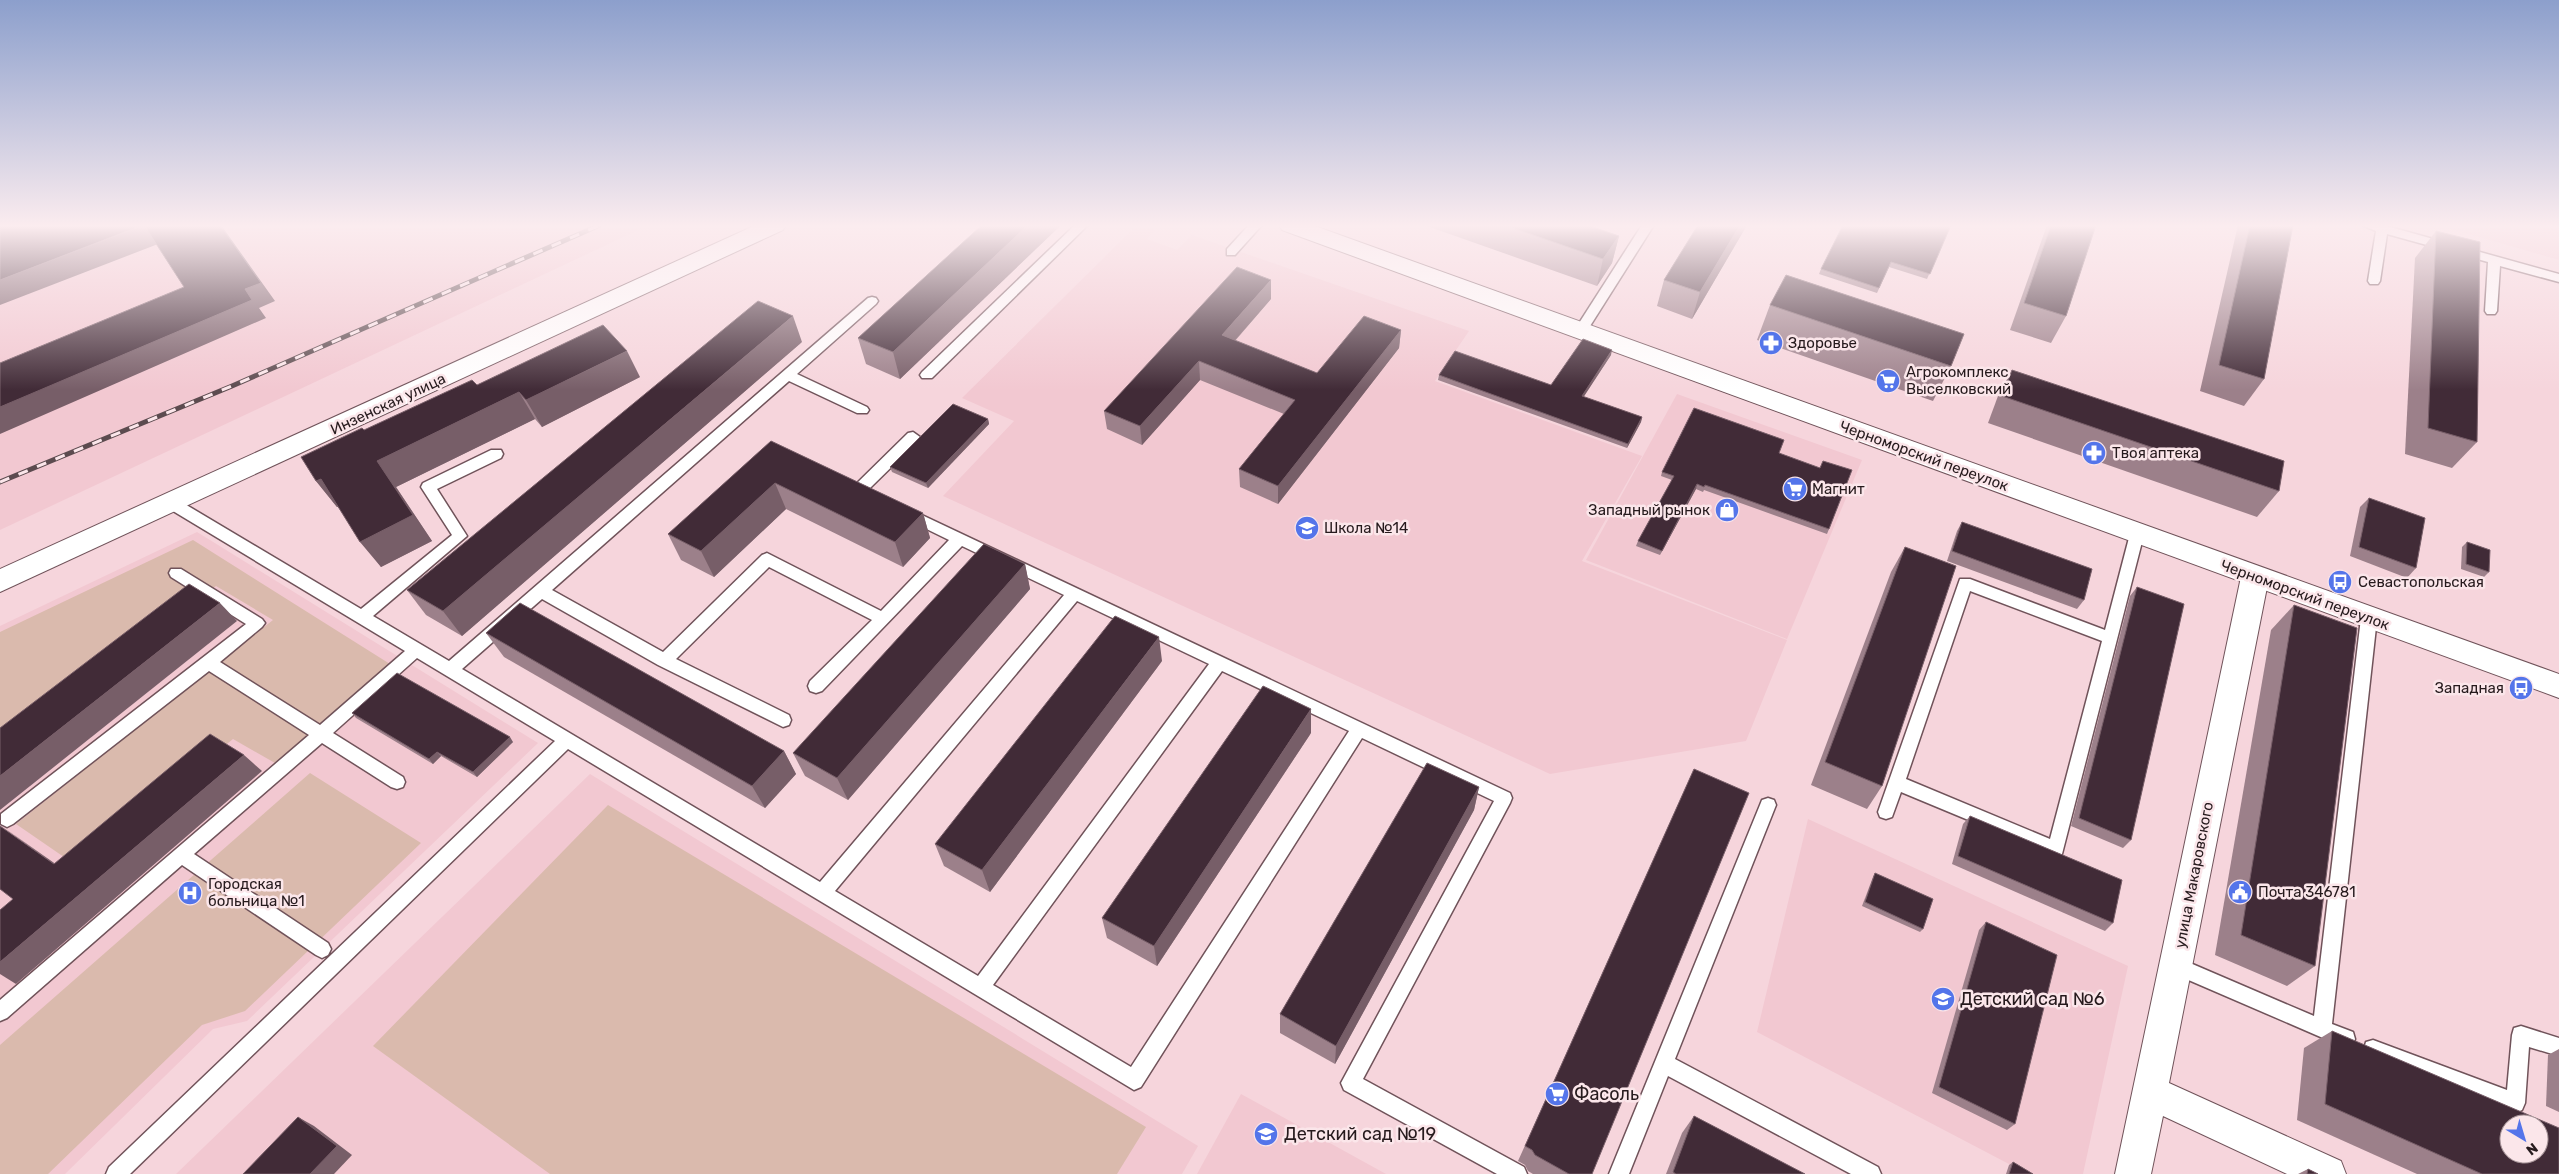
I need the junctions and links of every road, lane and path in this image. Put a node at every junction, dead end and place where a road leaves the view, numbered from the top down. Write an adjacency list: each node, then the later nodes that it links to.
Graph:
1 (657, 280): 14 (street, Инзенская улица)
2 (1025, 280): 10 (lane)
3 (1438, 280): 8 (street, Черноморский переулок)
4 (1609, 280): 8 (lane)
5 (2493, 280): 7 (lane)
6 (872, 301): 9 (lane)
7 (2492, 311)
8 (1580, 332): 15 (street, Черноморский переулок)
9 (787, 375): 11 (lane); 20 (lane)
10 (927, 375)
11 (862, 410)
12 (913, 437): 16 (lane)
13 (496, 454): 22 (lane)
14 (173, 504): 19 (street, Инзенская улица); 22 (lane)
15 (2137, 534): 18 (street, Черноморский переулок); 25 (lane)
16 (960, 538): 21 (lane); 24 (lane)
17 (176, 573): 28 (lane)
18 (2255, 577): 23 (street, Черноморский переулок); 45 (street, улица Макаровского)
19 (0, 581)
20 (541, 591): 27 (lane); 30 (lane)
21 (1075, 593): 29 (lane); 43 (lane)
22 (362, 617): 26 (lane)
23 (2368, 618): 32 (street, Черноморский переулок); 48 (lane)
24 (883, 619): 27 (lane); 31 (lane)
25 (2110, 638): 38 (lane); 38 (lane)
26 (416, 650): 30 (lane); 35 (lane)
27 (664, 660): 33 (lane)
28 (208, 663): 35 (lane); 41 (lane)
29 (1219, 663): 34 (lane); 46 (lane)
30 (450, 670): 36 (lane)
31 (816, 686)
32 (2559, 686)
33 (783, 720)
34 (1359, 729): 46 (lane); 53 (lane)
35 (321, 734): 37 (lane); 42 (lane)
36 (567, 740): 43 (lane); 52 (lane)
37 (397, 782)
38 (1896, 782): 40 (lane)
39 (1768, 805): 50 (lane)
40 (1886, 812)
41 (7, 819)
42 (181, 855): 44 (lane); 47 (lane)
43 (822, 893): 46 (lane)
44 (322, 949)
45 (2176, 966): 48 (lane); 51 (street, улица Макаровского)
46 (980, 988)
47 (0, 1012)
48 (2322, 1030): 49 (lane)
49 (2559, 1048)
50 (1664, 1063): 54 (lane); 55 (lane)
51 (2150, 1092): 56 (street, улица Макаровского); 57 (street)
52 (116, 1174)
53 (1517, 1174)
54 (1619, 1174)
55 (1871, 1174)
56 (2133, 1174)
57 (2328, 1174)

